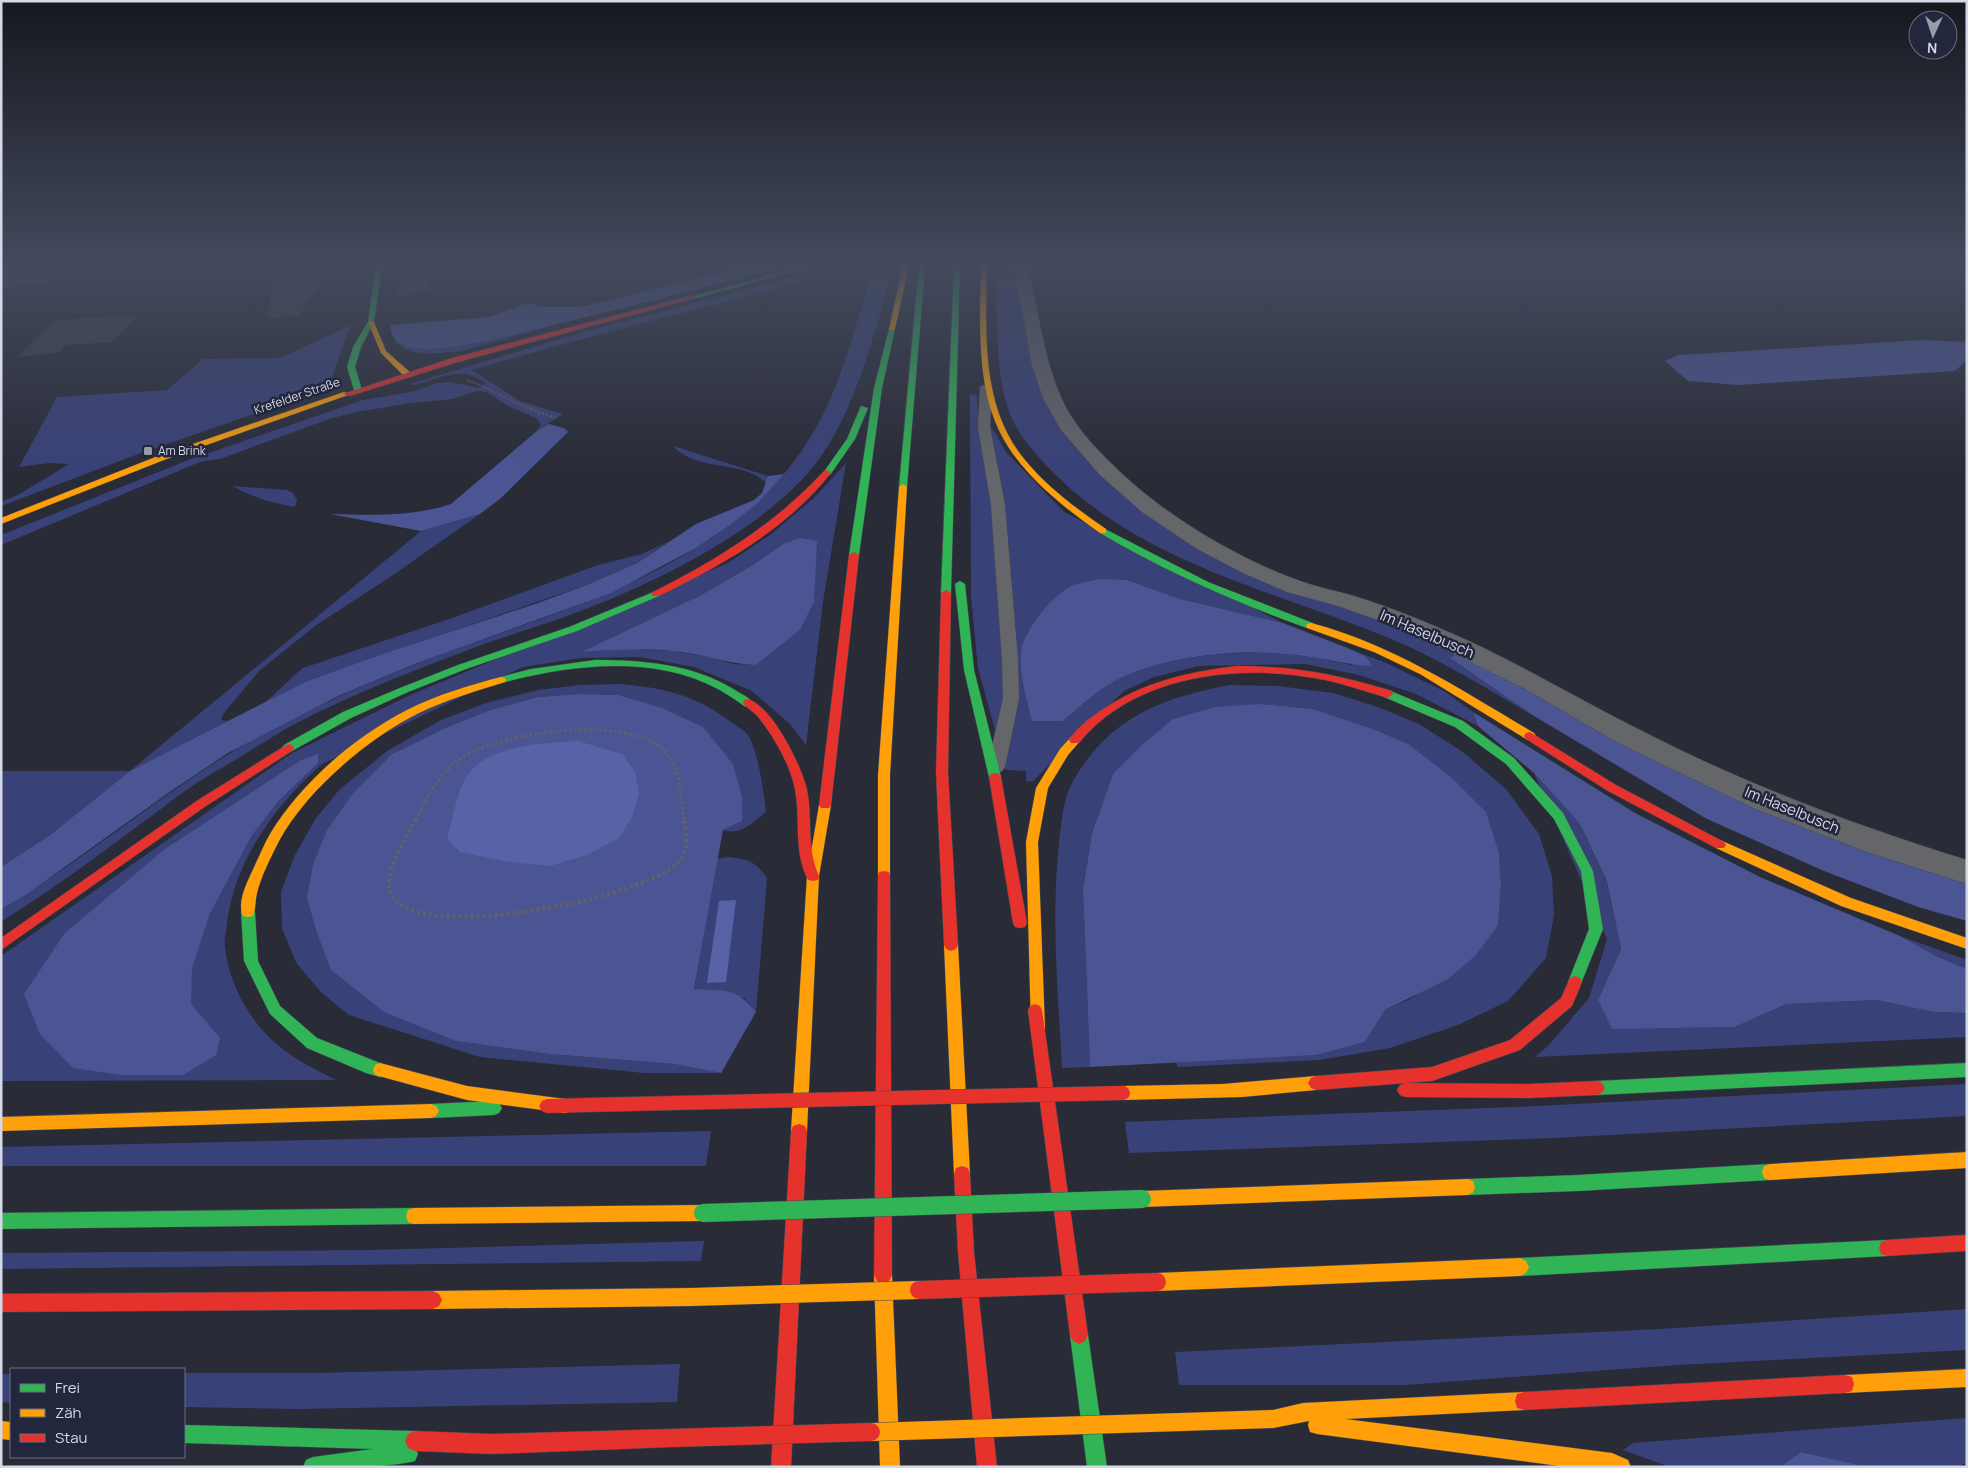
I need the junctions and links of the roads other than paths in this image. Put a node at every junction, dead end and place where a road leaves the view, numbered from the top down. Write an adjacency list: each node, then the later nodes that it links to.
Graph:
1 (364, 335): 12 (main road)
2 (376, 335): 10 (main road)
3 (553, 335): 10 (main road, Krefelder Straße)
4 (886, 335): 19 (main road)
5 (889, 335): 17 (main road)
6 (916, 335): 39 (main road)
7 (954, 335): 13 (main road)
8 (985, 335): 11 (main road)
9 (1035, 335): 16 (street, Im Haselbusch)
10 (408, 375): 12 (main road, Krefelder Straße)
11 (986, 386): 15 (lane); 18 (main road)
12 (358, 390): 14 (main road, Krefelder Straße)
13 (947, 519): 15 (main road); 40 (main road)
14 (1, 521)
15 (994, 773): 20 (main road)
16 (1967, 872)
17 (813, 876): 25 (main road); 38 (main road)
18 (1967, 944)
19 (1, 945)
20 (1038, 1028): 22 (main road); 41 (main road)
21 (1967, 1070): 24 (main road)
22 (1224, 1090): 23 (main road); 25 (main road, bridge)
23 (1371, 1090)
24 (1391, 1090)
25 (565, 1106): 27 (main road)
26 (1, 1118): 27 (main road)
27 (54, 1121): 28 (main road)
28 (1, 1124)
29 (1967, 1160): 30 (main road, bridge)
30 (1, 1220)
31 (1967, 1243): 32 (main road, bridge)
32 (1, 1303)
33 (1967, 1378): 34 (main road)
34 (1273, 1419): 36 (main road, bridge); 42 (main road)
35 (185, 1434): 36 (main road)
36 (492, 1444): 37 (main road)
37 (313, 1467)
38 (781, 1467)
39 (890, 1467)
40 (987, 1467)
41 (1097, 1467)
42 (1622, 1467)

